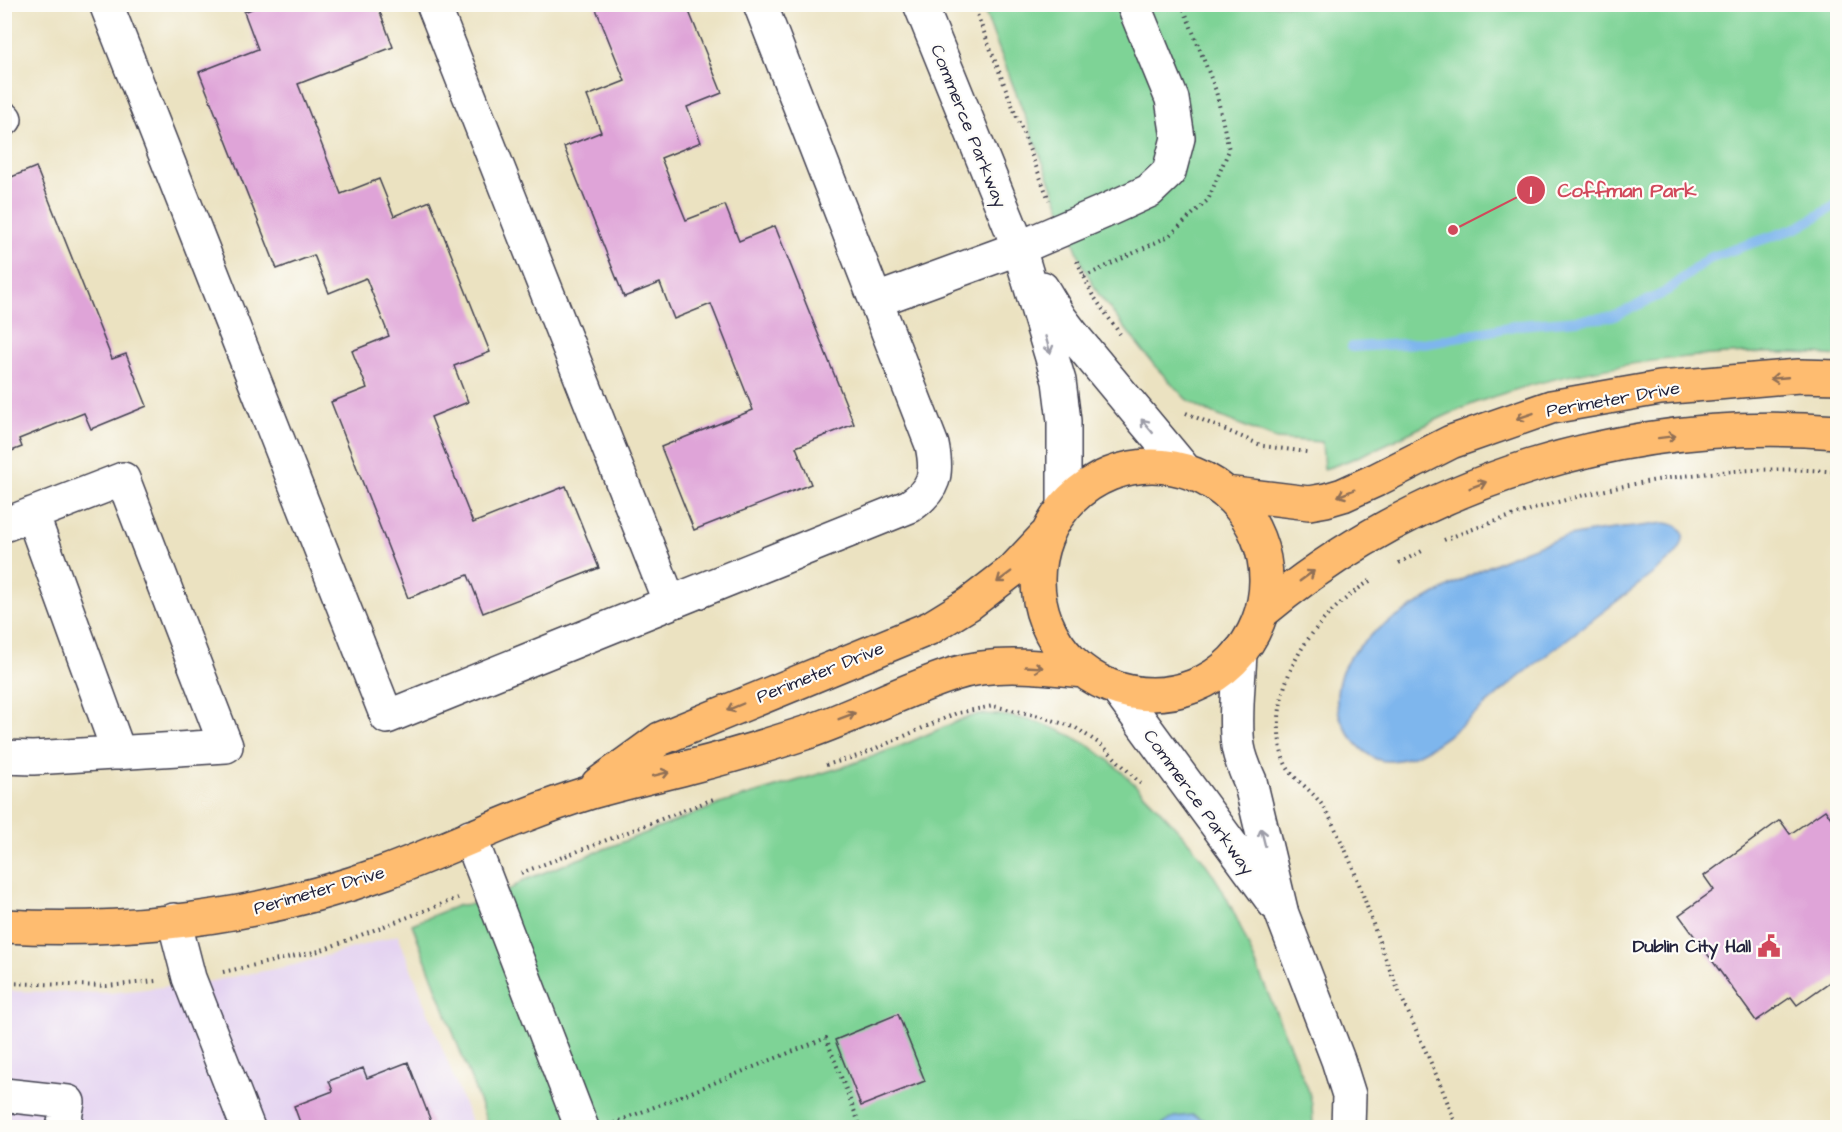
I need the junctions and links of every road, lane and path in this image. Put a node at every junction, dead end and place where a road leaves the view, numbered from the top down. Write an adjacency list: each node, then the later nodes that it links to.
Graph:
1 (106, 4): 25 (street)
2 (433, 4): 25 (street)
3 (760, 4): 9 (street)
4 (920, 4): 8 (street, Commerce Parkway)
5 (973, 4): 7 (path)
6 (1133, 4): 7 (street)
7 (1062, 229): 8 (street); 10 (path)
8 (1019, 248): 9 (street); 15 (street, Commerce Parkway, one-way to 8); 18 (street, Commerce Parkway, one-way to 18)
9 (876, 300): 25 (street)
10 (1125, 342)
11 (1838, 377): 17 (main road, Perimeter Drive, one-way to 17)
12 (1181, 408): 14 (path)
13 (1838, 432): 26 (main road, one-way to 13)
14 (1307, 452)
15 (1185, 470): 17 (main road); 18 (main road)
16 (1838, 472): 21 (path)
17 (1226, 493): 26 (main road)
18 (1064, 506): 20 (main road)
19 (18, 519): 30 (street); 30 (street)
20 (1046, 536): 28 (main road); 34 (main road, Perimeter Drive, one-way to 34)
21 (1438, 543)
22 (1430, 547): 23 (path)
23 (1394, 566)
24 (1374, 578): 49 (path)
25 (670, 603)
26 (1261, 613): 27 (main road)
27 (1240, 652): 29 (main road); 38 (street, Commerce Parkway, one-way to 27)
28 (1083, 671): 29 (main road); 34 (main road, Perimeter Drive, one-way to 28)
29 (1118, 689): 38 (street, Commerce Parkway)
30 (119, 753): 31 (street)
31 (4, 757)
32 (819, 767): 33 (path)
33 (1144, 788)
34 (584, 794): 36 (main road, Perimeter Drive)
35 (722, 796): 37 (path)
36 (470, 837): 37 (street); 39 (main road, Perimeter Drive)
37 (489, 886): 41 (path); 44 (street)
38 (1282, 914): 48 (street, Commerce Parkway)
39 (174, 920): 40 (main road, Perimeter Drive); 41 (street)
40 (4, 926)
41 (189, 978): 42 (path); 46 (street)
42 (4, 983)
43 (4, 1095): 45 (street)
44 (594, 1127): 47 (path)
45 (63, 1128)
46 (248, 1128)
47 (861, 1128)
48 (1348, 1128)
49 (1457, 1128)

